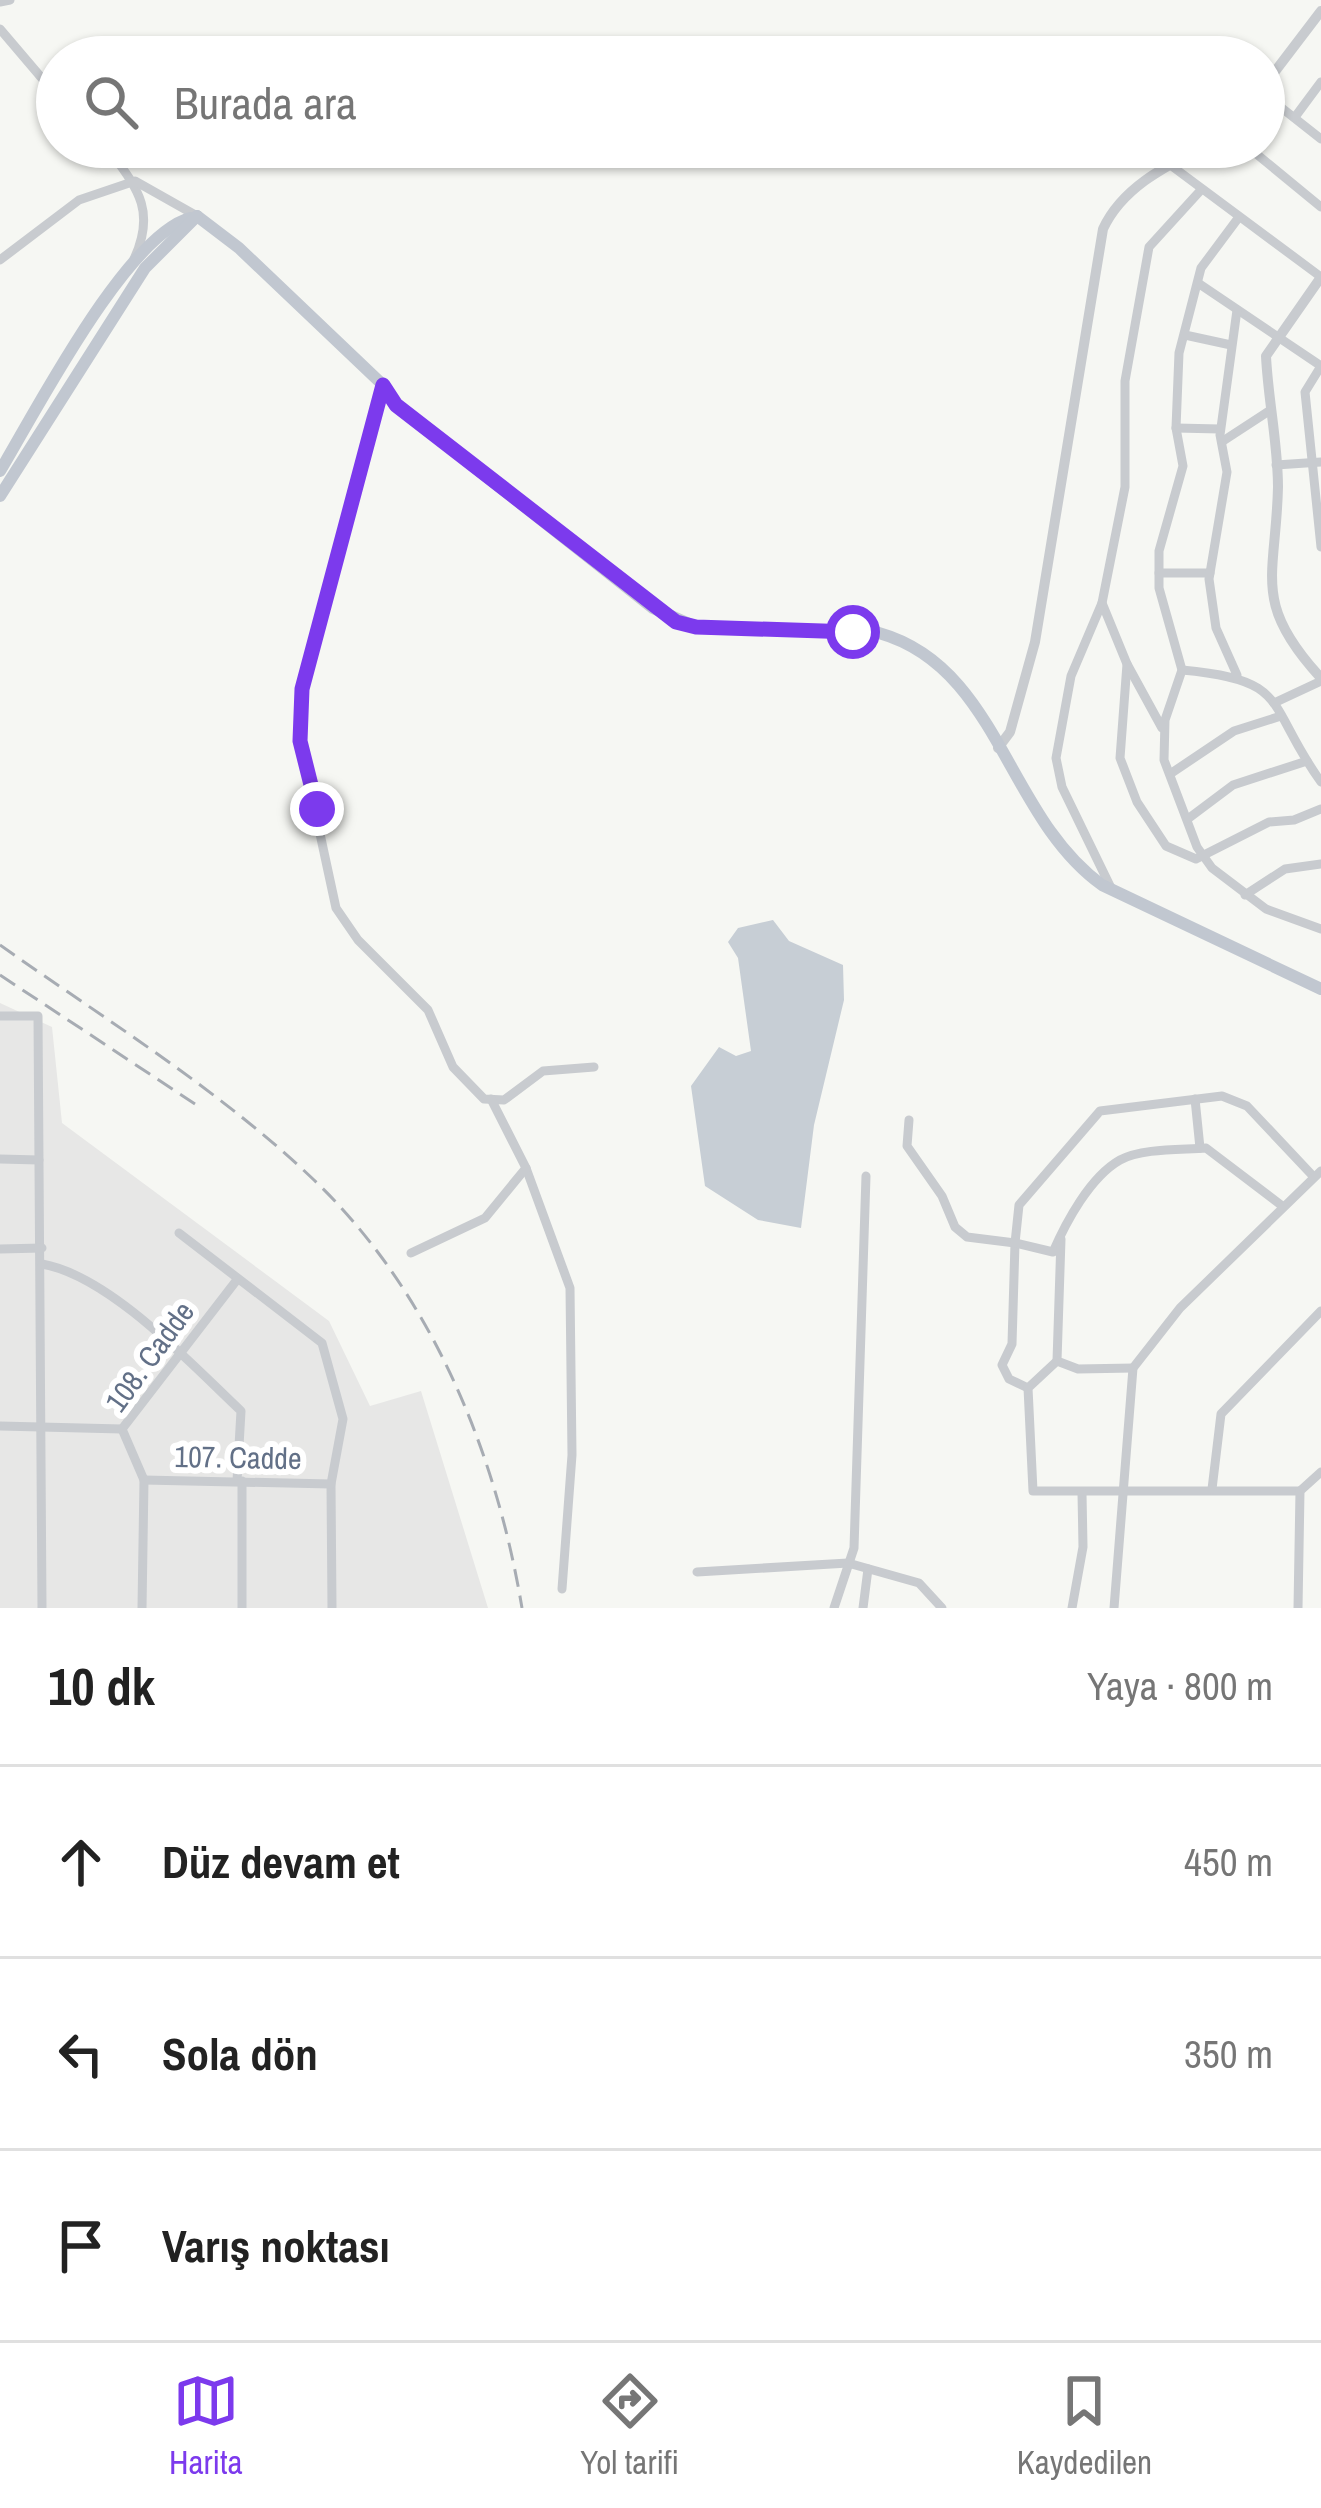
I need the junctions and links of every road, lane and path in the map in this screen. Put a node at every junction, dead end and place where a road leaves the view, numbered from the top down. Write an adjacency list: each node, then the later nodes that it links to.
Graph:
1 (10, 0): 2 (street)
2 (0, 2)
3 (1320, 12): 5 (street)
4 (0, 29): 6 (street)
5 (1285, 61)
6 (36, 71)
7 (1321, 82): 9 (street)
8 (1285, 108): 9 (street)
9 (1295, 117): 10 (street)
10 (1321, 139)
11 (124, 168): 15 (street)
12 (1164, 168): 50 (street)
13 (1174, 168): 16 (street)
14 (1274, 168): 17 (street)
15 (135, 181): 18 (street); 20 (street); 21 (street)
16 (1200, 191): 19 (street); 42 (street)
17 (1321, 207)
18 (196, 216): 21 (main road); 29 (main road); 38 (main road)
19 (1239, 217): 22 (street); 23 (street)
20 (0, 260)
21 (134, 260): 37 (main road)
22 (1321, 277): 25 (street)
23 (1198, 283): 24 (street); 26 (street)
24 (1237, 310): 25 (street); 27 (street)
25 (1280, 333): 28 (street); 30 (street)
26 (1185, 335): 27 (street); 31 (street)
27 (1231, 345): 32 (street)
28 (1321, 366): 33 (street)
29 (383, 385): 50 (main road); 65 (street)
30 (1268, 411): 32 (street); 36 (street)
31 (1176, 428): 32 (street); 40 (street)
32 (1222, 435): 41 (street)
33 (1308, 442): 34 (street); 35 (street)
34 (1321, 442)
35 (1316, 462): 36 (street); 39 (street)
36 (1276, 465): 46 (street)
37 (0, 471)
38 (0, 496)
39 (1321, 547)
40 (1159, 573): 41 (street); 44 (street)
41 (1210, 573): 45 (street)
42 (1102, 603): 43 (street); 58 (street)
43 (1127, 664): 49 (street); 56 (street)
44 (1182, 670): 45 (street); 49 (street)
45 (1237, 675): 47 (street)
46 (1321, 679): 47 (street)
47 (1274, 704): 48 (street)
48 (1281, 716): 51 (street); 52 (street)
49 (1165, 732): 52 (street)
50 (998, 748): 58 (main road)
51 (1307, 761): 53 (street); 55 (street)
52 (1170, 774): 55 (street)
53 (1321, 782)
54 (1321, 808): 56 (street)
55 (1189, 818): 56 (street)
56 (1204, 857): 59 (street)
57 (1321, 864): 59 (street)
58 (1112, 890): 61 (main road)
59 (1245, 895): 60 (street)
60 (1321, 929)
61 (1321, 989)
62 (0, 1016): 69 (street)
63 (594, 1067): 65 (street)
64 (1196, 1099): 67 (street); 71 (street); 76 (street)
65 (491, 1100): 70 (street)
66 (909, 1120): 76 (street)
67 (1200, 1148): 73 (street); 74 (street)
68 (0, 1159): 69 (street)
69 (39, 1160): 77 (street)
70 (526, 1168): 79 (street); 101 (street)
71 (1317, 1173): 73 (street)
72 (866, 1176): 98 (street)
73 (1281, 1205): 85 (street)
74 (1061, 1233): 76 (street); 84 (street)
75 (179, 1234): 81 (street)
76 (1015, 1243): 86 (street)
77 (42, 1248): 78 (street); 80 (street)
78 (0, 1249)
79 (412, 1253)
80 (42, 1264): 83 (street); 88 (street)
81 (236, 1280): 83 (street, 108. Cadde); 93 (street)
82 (1321, 1311): 94 (street)
83 (180, 1354): 89 (street, 108. Cadde); 92 (street)
84 (1057, 1360): 85 (street); 86 (street)
85 (1132, 1368): 97 (street)
86 (1028, 1388): 96 (street)
87 (0, 1426): 88 (street)
88 (41, 1427): 89 (street); 102 (street)
89 (122, 1429): 91 (street, 108. Cadde)
90 (1321, 1472): 95 (street)
91 (143, 1480): 92 (street, 107. Cadde); 103 (street, 108. Cadde)
92 (240, 1481): 93 (street, 107. Cadde); 104 (street)
93 (331, 1484): 105 (street)
94 (1212, 1489): 95 (street); 97 (street)
95 (1300, 1491): 111 (street)
96 (1082, 1493): 97 (street); 109 (street)
97 (1121, 1494): 110 (street)
98 (848, 1563): 99 (street); 100 (street); 106 (street)
99 (868, 1569): 107 (street); 108 (street)
100 (697, 1572)
101 (562, 1589)
102 (42, 1608)
103 (142, 1608)
104 (242, 1608)
105 (332, 1608)
106 (834, 1608)
107 (863, 1608)
108 (942, 1608)
109 (1072, 1608)
110 (1114, 1608)
111 (1298, 1608)

